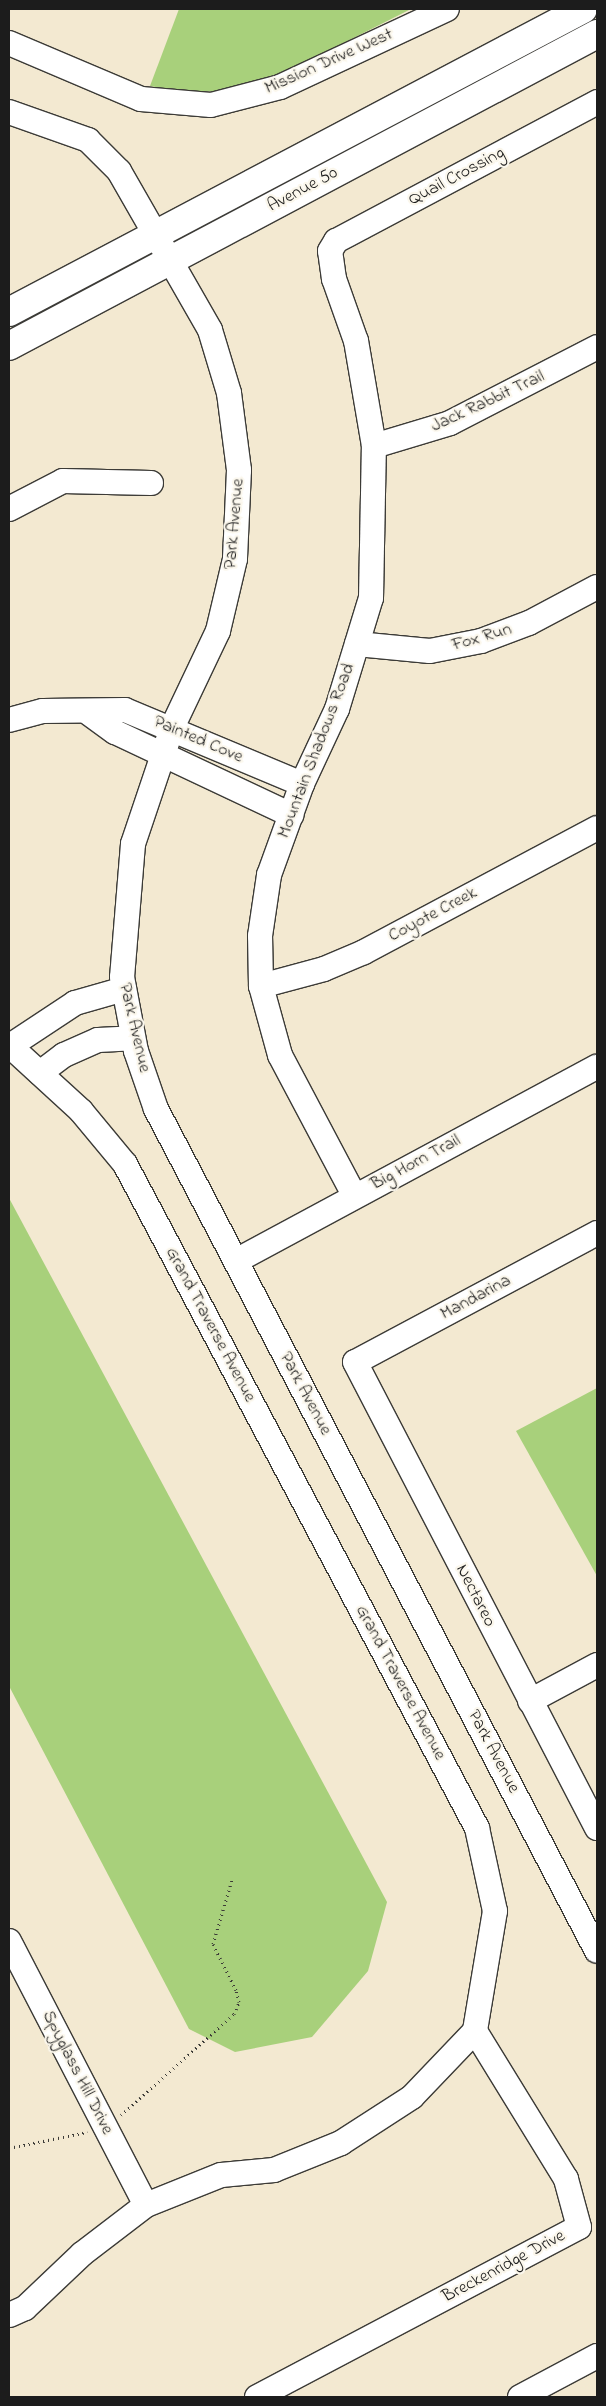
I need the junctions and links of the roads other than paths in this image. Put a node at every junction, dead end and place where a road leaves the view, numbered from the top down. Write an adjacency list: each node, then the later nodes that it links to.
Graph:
1 (447, 9): 4 (street, Mission Drive West)
2 (583, 9): 7 (main road, Avenue 50)
3 (597, 34): 8 (main road, Avenue 50)
4 (9, 43)
5 (597, 102): 9 (street, Quail Crossing)
6 (9, 112): 7 (street, Park Avenue)
7 (158, 233): 8 (street, Park Avenue); 10 (main road, Avenue 50)
8 (172, 259): 11 (main road, Avenue 50); 20 (street, Park Avenue)
9 (329, 262): 13 (street, Mountain Shadows Road)
10 (9, 312)
11 (9, 346)
12 (597, 347): 13 (street, Jack Rabbit Trail)
13 (374, 446): 17 (street, Mountain Shadows Road)
14 (151, 483): 15 (street)
15 (9, 509)
16 (597, 587): 17 (street, Fox Run)
17 (357, 644): 22 (street, Mountain Shadows Road)
18 (90, 714): 19 (street, Painted Cove); 20 (street, Painted Cove); 21 (street, Painted Cove)
19 (9, 720)
20 (172, 728): 21 (street, Park Avenue); 22 (street, Painted Cove)
21 (164, 752): 23 (street, Painted Cove); 26 (street, Park Avenue)
22 (302, 784): 23 (street, Mountain Shadows Road)
23 (292, 815): 25 (street, Mountain Shadows Road)
24 (597, 828): 25 (street, Coyote Creek)
25 (261, 986): 31 (street, Mountain Shadows Road)
26 (124, 990): 27 (street, Park Avenue); 28 (street)
27 (133, 1038): 30 (street); 33 (street, Park Avenue)
28 (9, 1046): 30 (street, Grand Traverse Avenue)
29 (597, 1067): 31 (street, Big Horn Trail)
30 (40, 1073): 40 (street, Grand Traverse Avenue)
31 (354, 1195): 33 (street, Big Horn Trail)
32 (597, 1233): 34 (street, Mandarina)
33 (236, 1261): 39 (street, Park Avenue)
34 (355, 1362): 36 (street, Nectareo)
35 (597, 1665): 36 (street)
36 (530, 1701): 37 (street, Nectareo)
37 (597, 1828)
38 (9, 1941): 41 (street, Spyglass Hill Drive)
39 (597, 1951)
40 (475, 2031): 41 (street); 44 (street, Breckenridge Drive)
41 (146, 2205): 42 (street)
42 (9, 2315)
43 (597, 2356): 45 (street)
44 (257, 2397)
45 (520, 2397)

